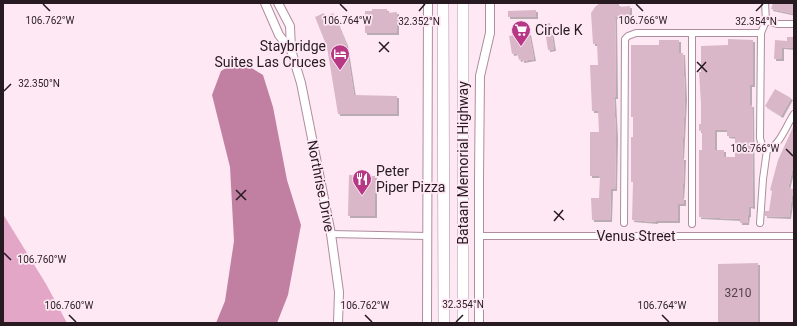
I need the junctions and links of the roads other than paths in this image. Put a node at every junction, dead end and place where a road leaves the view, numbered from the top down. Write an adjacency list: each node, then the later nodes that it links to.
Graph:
1 (266, 3): 12 (main road, Northrise Drive)
2 (278, 3): 12 (main road, Northrise Drive)
3 (428, 3): 19 (main road)
4 (443, 3): 24 (highway, Bataan Memorial Highway)
5 (463, 3): 25 (highway, Bataan Memorial Highway)
6 (765, 3): 8 (street)
7 (489, 5): 20 (main road)
8 (766, 21): 9 (street); 11 (street)
9 (794, 24)
10 (692, 32): 11 (street); 15 (street); 17 (street)
11 (760, 33): 14 (street)
12 (291, 50): 18 (main road, Northrise Drive)
13 (794, 114): 14 (street)
14 (767, 150): 16 (street)
15 (624, 223)
16 (760, 223)
17 (692, 224)
18 (331, 234): 19 (street); 22 (main road, Northrise Drive)
19 (427, 236): 23 (main road)
20 (479, 236): 21 (street, Venus Street); 26 (main road)
21 (794, 236)
22 (338, 323)
23 (427, 323)
24 (444, 323)
25 (463, 323)
26 (479, 323)

